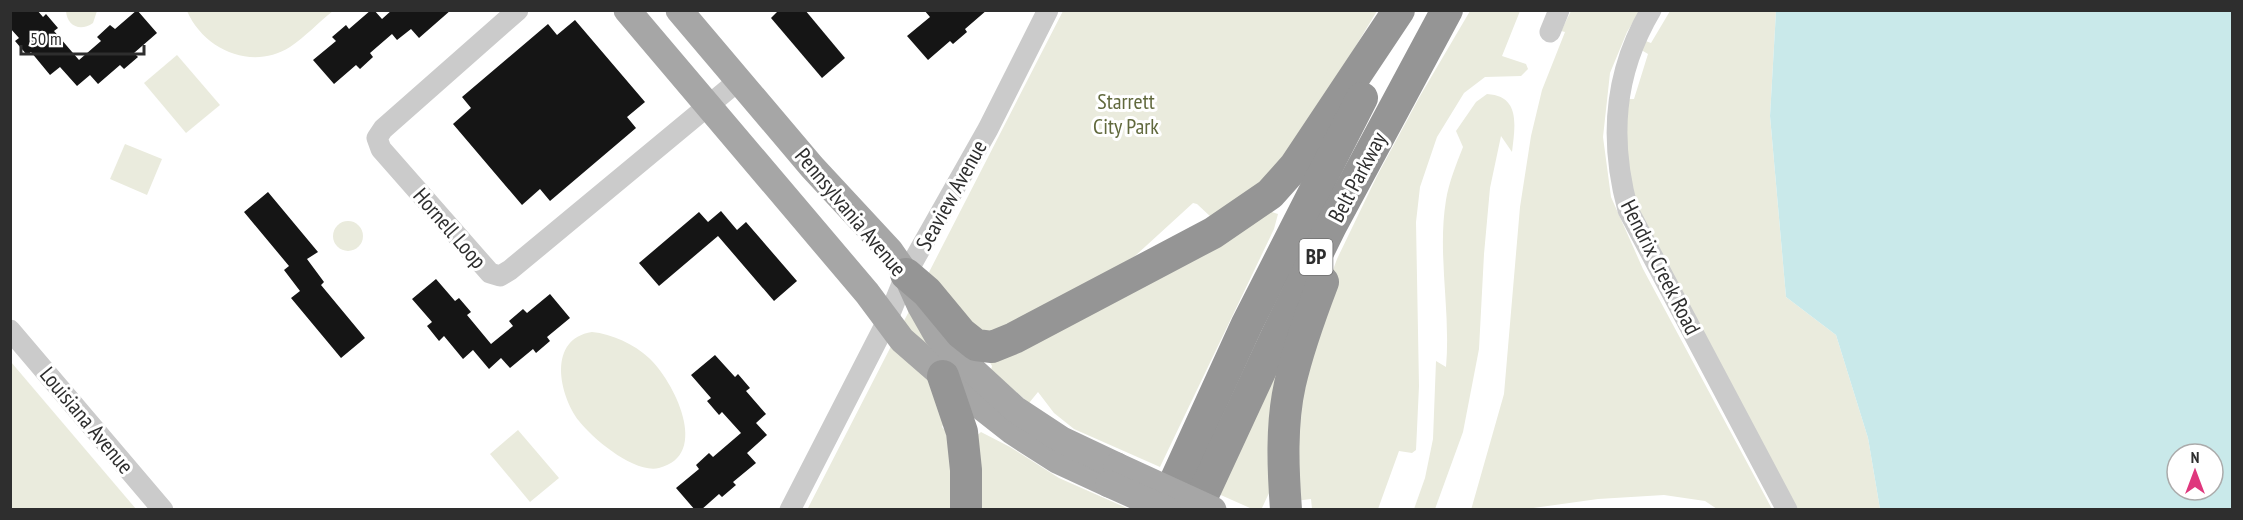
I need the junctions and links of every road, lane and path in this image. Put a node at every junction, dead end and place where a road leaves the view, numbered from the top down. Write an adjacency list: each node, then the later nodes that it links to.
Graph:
1 (518, 10): 13 (street, Hornell Loop)
2 (627, 10): 13 (main road, Pennsylvania Avenue)
3 (679, 10): 12 (main road, Pennsylvania Avenue)
4 (1048, 10): 14 (street, Seaview Avenue)
5 (1399, 10): 14 (highway)
6 (1410, 10): 22 (highway, Belt Parkway / BP)
7 (1447, 10): 24 (highway, Belt Parkway / BP)
8 (1457, 10): 26 (highway)
9 (1559, 10): 11 (street)
10 (1652, 10): 27 (street, Hendrix Creek Road)
11 (1550, 32)
12 (738, 81): 13 (street, Hornell Loop); 14 (main road, Pennsylvania Avenue)
13 (708, 106): 15 (main road, Pennsylvania Avenue)
14 (906, 274): 15 (street, Seaview Avenue); 18 (main road, Pennsylvania Avenue)
15 (887, 321): 17 (main road, Pennsylvania Avenue); 20 (street, Seaview Avenue)
16 (10, 330): 19 (street, Louisiana Avenue)
17 (943, 376): 18 (main road, Pennsylvania Avenue); 21 (highway)
18 (1113, 475): 23 (main road, Pennsylvania Avenue, bridge); 25 (main road, Pennsylvania Avenue, bridge)
19 (163, 510)
20 (790, 510)
21 (966, 510)
22 (1162, 510)
23 (1167, 510)
24 (1196, 510)
25 (1214, 510)
26 (1286, 510)
27 (1787, 510)

